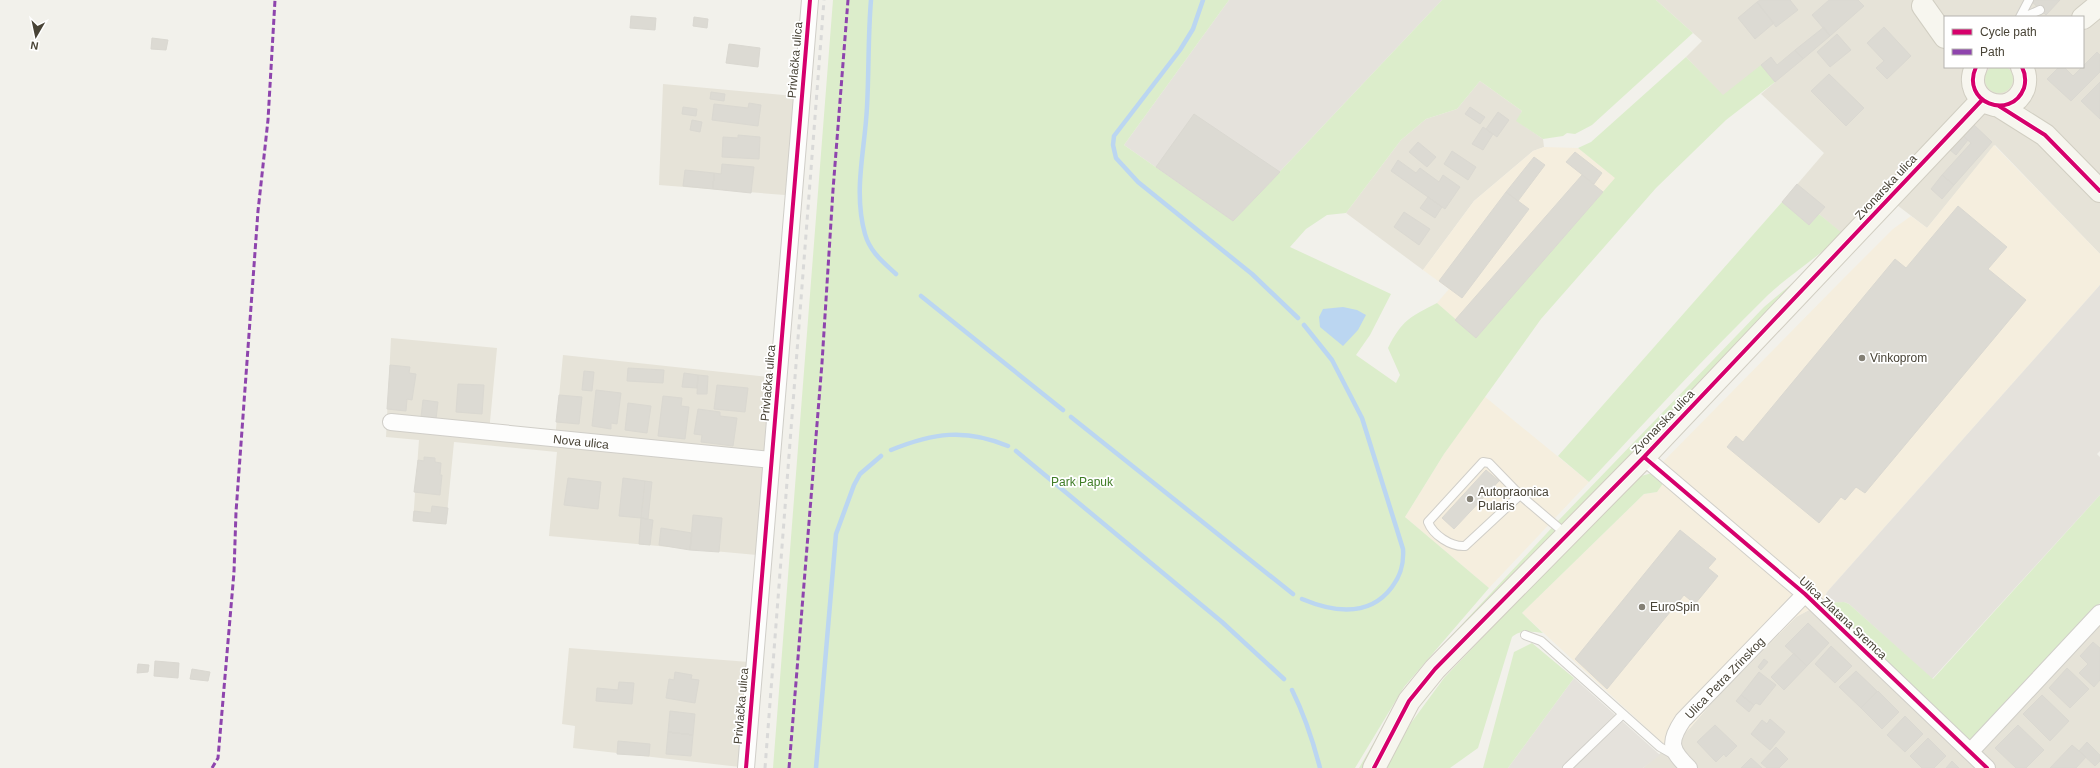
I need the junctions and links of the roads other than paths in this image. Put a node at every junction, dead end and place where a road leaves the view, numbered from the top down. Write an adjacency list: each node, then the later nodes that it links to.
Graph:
1 (810, 0): 17 (street, Privlačka ulica)
2 (2029, 0): 6 (lane)
3 (1920, 3): 9 (main road)
4 (2100, 4): 8 (main road)
5 (2040, 10): 7 (lane)
6 (2021, 16)
7 (2026, 16)
8 (2084, 17)
9 (1944, 25)
10 (1973, 70): 12 (main road)
11 (2026, 78): 12 (main road); 13 (main road)
12 (1991, 103): 13 (main road); 16 (main road, Zvonarska ulica)
13 (2045, 135): 14 (main road)
14 (2100, 192)
15 (391, 422): 17 (street, Nova ulica)
16 (1644, 457): 19 (main road, Zvonarska ulica); 20 (street, Ulica Zlatana Sremca)
17 (771, 460): 26 (street, Privlačka ulica)
18 (1520, 495): 18 (lane); 19 (lane)
19 (1567, 535): 27 (main road, Zvonarska ulica)
20 (1805, 594): 24 (street, Ulica Zlatana Sremca); 25 (street, Ulica Petra Zrinskog)
21 (2100, 613): 24 (street)
22 (1525, 635): 23 (lane)
23 (1623, 714): 25 (lane); 28 (lane)
24 (1971, 751): 29 (street, Ulica Zlatana Sremca)
25 (1684, 763)
26 (746, 768)
27 (1374, 768)
28 (1567, 768)
29 (1987, 768)

